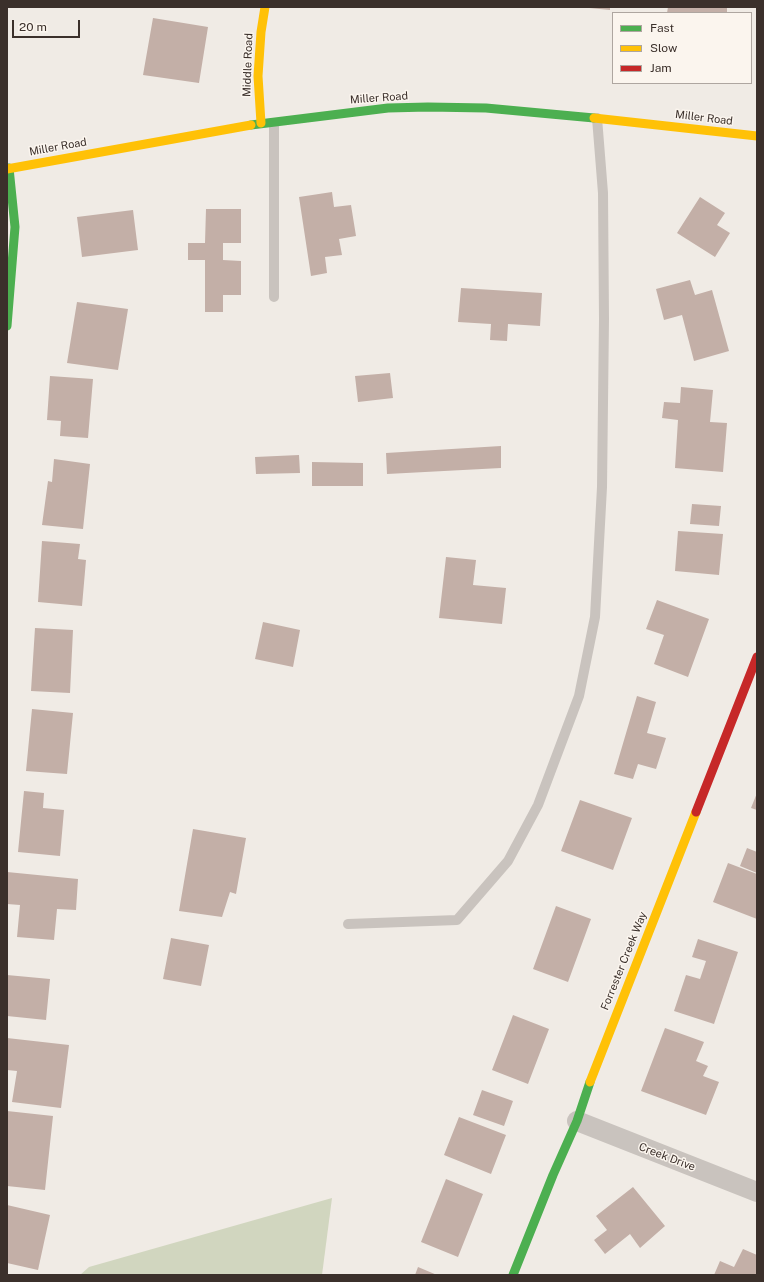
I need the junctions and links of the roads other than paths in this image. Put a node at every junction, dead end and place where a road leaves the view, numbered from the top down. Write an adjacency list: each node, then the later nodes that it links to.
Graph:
1 (265, 7): 3 (street, Middle Road)
2 (597, 118): 4 (street, Miller Road); 5 (street, Miller Road); 10 (lane)
3 (261, 123): 4 (street, Miller Road); 6 (street, Miller Road)
4 (274, 123): 7 (lane)
5 (757, 136)
6 (8, 168): 8 (street)
7 (274, 297)
8 (7, 326)
9 (757, 657): 11 (street, Forrester Creek Way)
10 (348, 924)
11 (577, 1122): 12 (street, Creek Drive); 13 (street, Forrester Creek Way)
12 (757, 1192)
13 (513, 1275)

